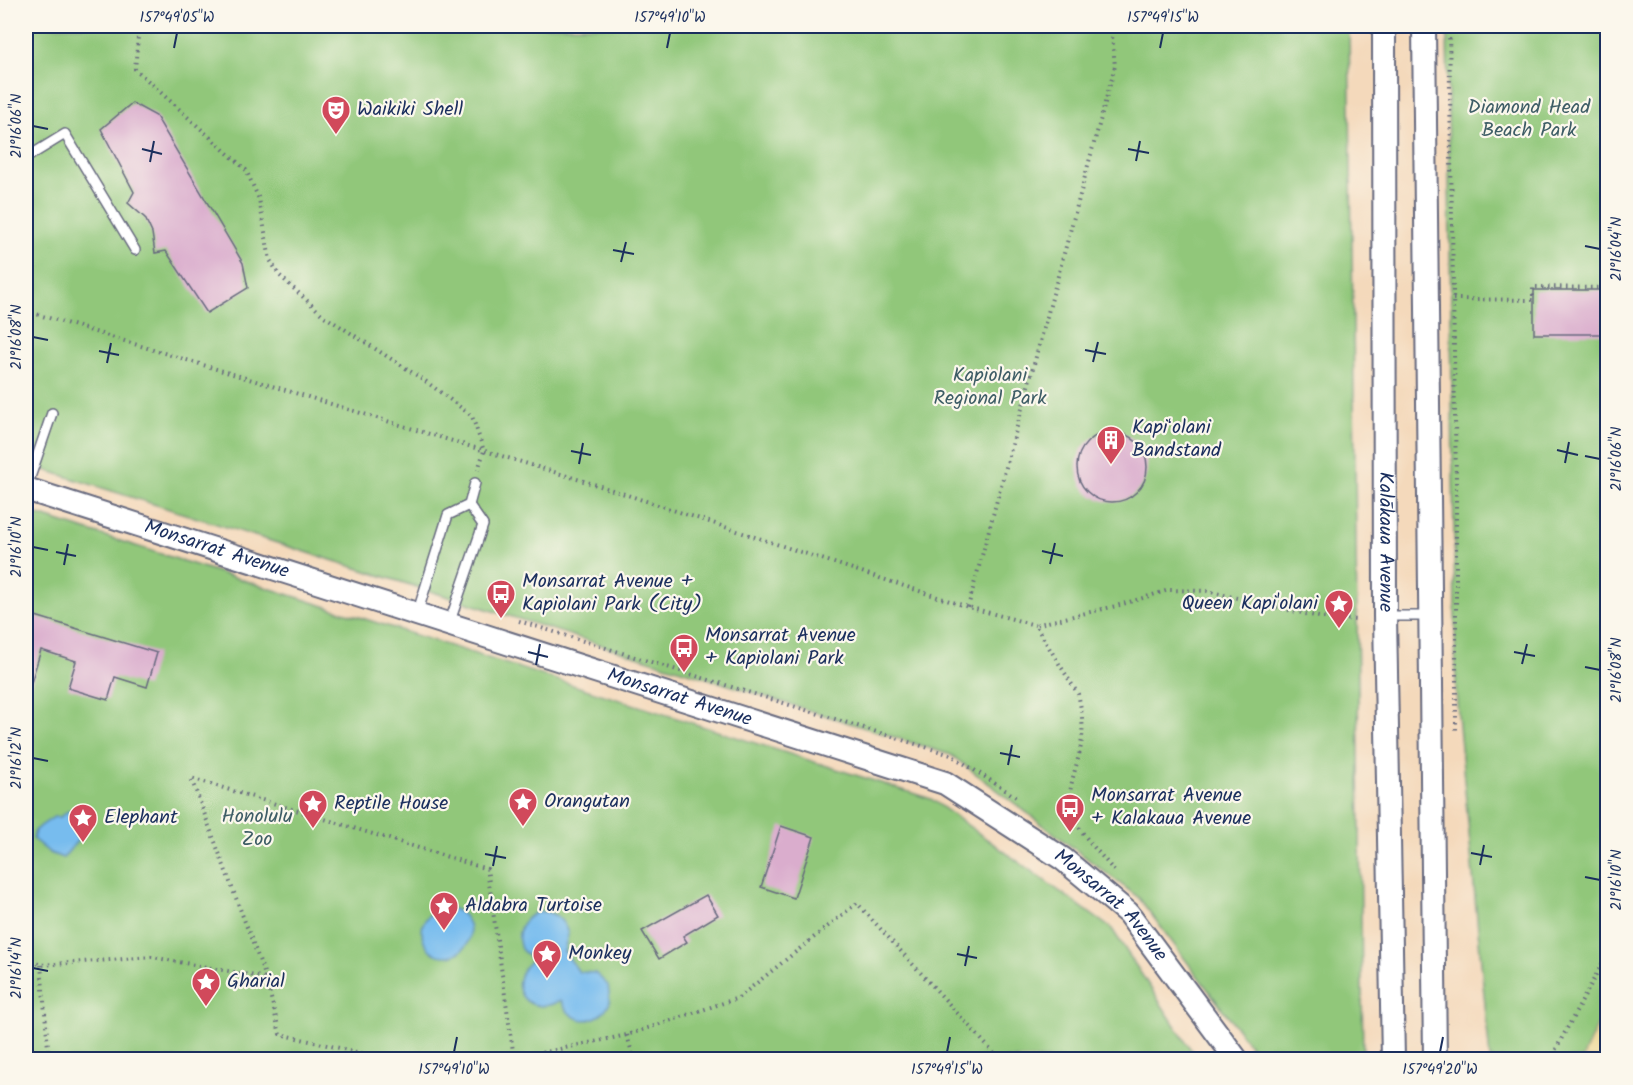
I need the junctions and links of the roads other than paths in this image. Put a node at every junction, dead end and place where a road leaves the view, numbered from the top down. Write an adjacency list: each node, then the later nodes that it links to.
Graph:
1 (1384, 26): 10 (street, Kalākaua Avenue)
2 (1424, 26): 11 (street)
3 (26, 158): 4 (lane)
4 (135, 250)
5 (52, 413): 7 (lane)
6 (475, 483): 8 (lane)
7 (26, 489): 9 (street, Monsarrat Avenue)
8 (469, 504): 9 (lane); 12 (lane)
9 (417, 614): 12 (street, Monsarrat Avenue)
10 (1385, 616): 11 (lane); 14 (street, Kalākaua Avenue)
11 (1430, 616): 15 (street)
12 (449, 624): 13 (street, Monsarrat Avenue)
13 (1237, 1059)
14 (1393, 1059)
15 (1435, 1059)

